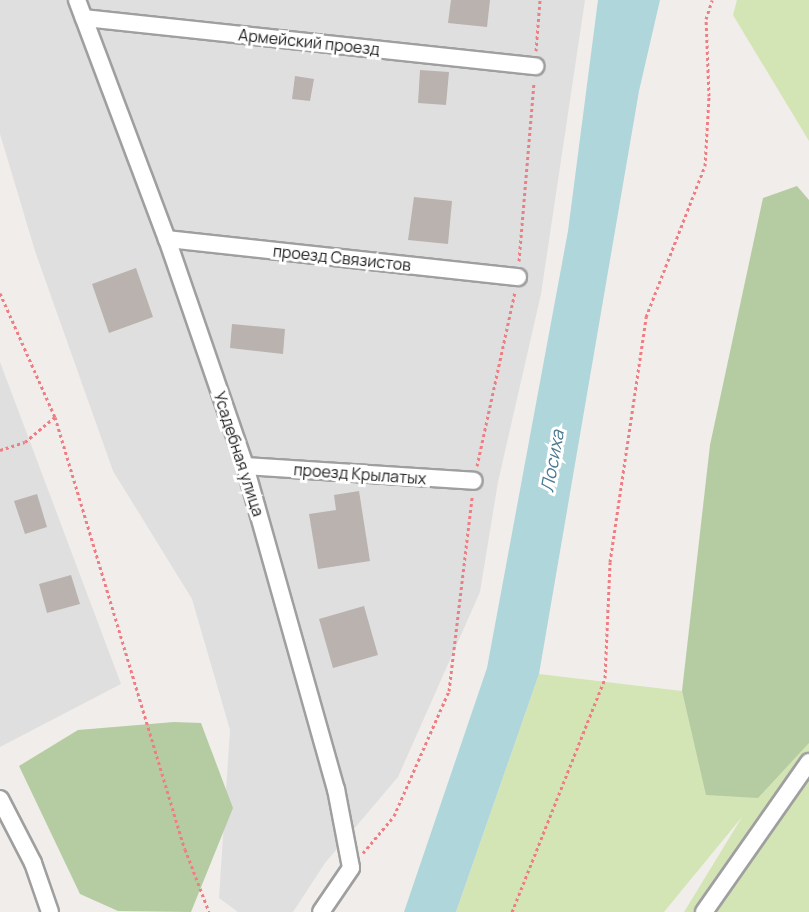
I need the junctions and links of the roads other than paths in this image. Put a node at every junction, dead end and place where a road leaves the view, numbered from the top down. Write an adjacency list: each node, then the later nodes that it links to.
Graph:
1 (76, 0): 2 (street, Усадебная улица)
2 (84, 18): 3 (street, Армейский проезд); 4 (street, Усадебная улица)
3 (535, 66)
4 (167, 239): 5 (street, проезд Связистов); 6 (street, Усадебная улица)
5 (518, 277)
6 (245, 466): 7 (street, проезд Крылатых); 11 (street, Усадебная улица)
7 (474, 481)
8 (809, 762): 12 (street)
9 (0, 799): 10 (street)
10 (50, 912)
11 (321, 912)
12 (704, 912)

